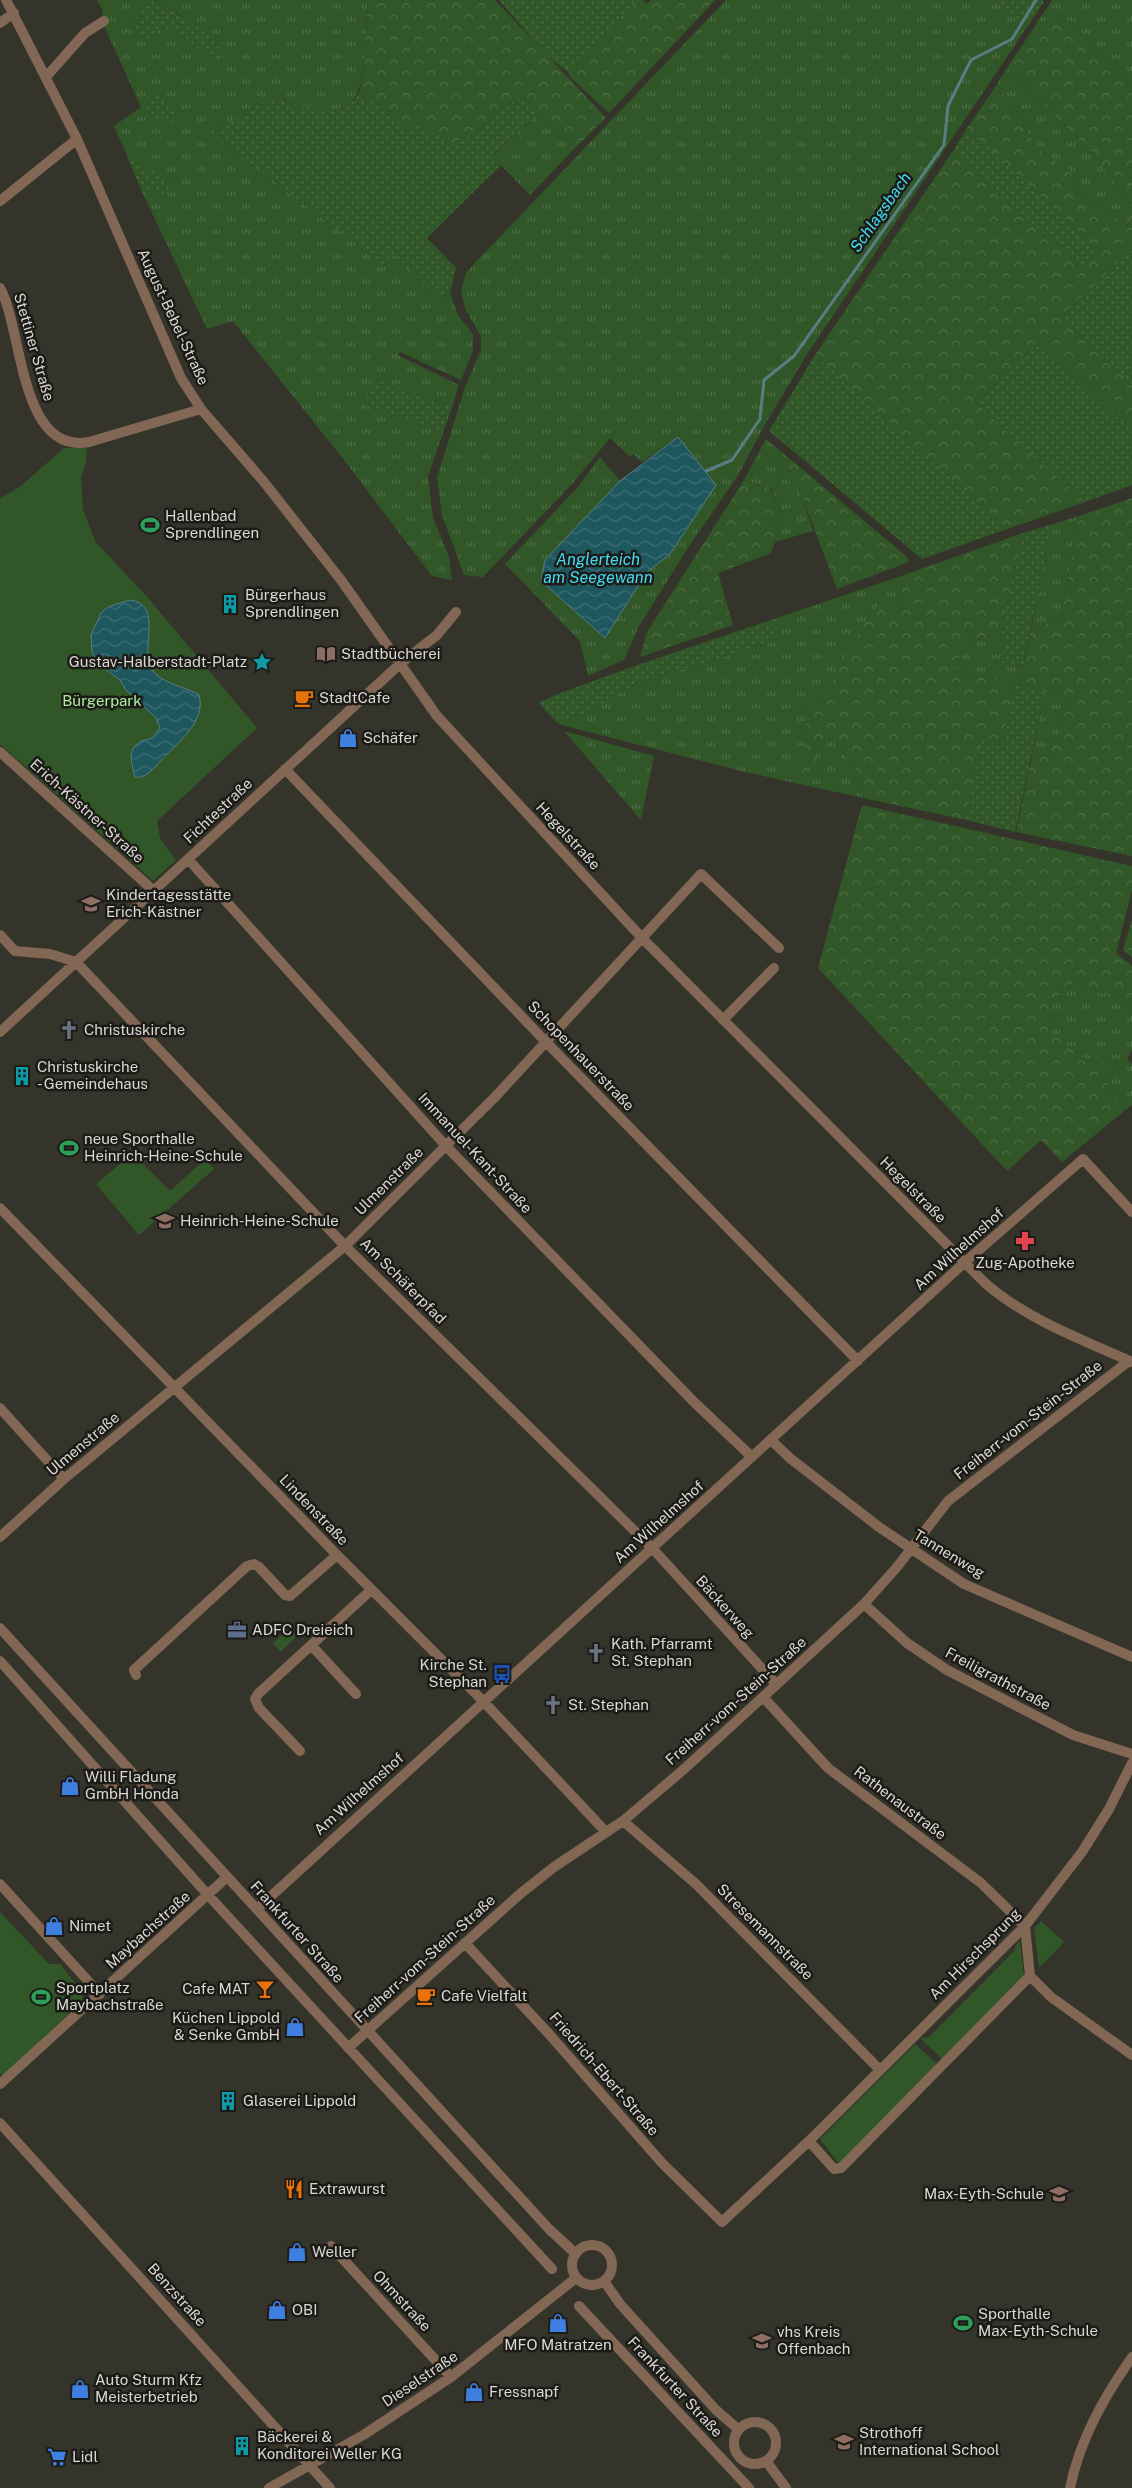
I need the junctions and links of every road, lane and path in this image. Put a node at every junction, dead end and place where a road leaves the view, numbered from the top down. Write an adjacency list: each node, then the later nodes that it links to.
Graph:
1 (6, 0): 2 (street, August-Bebel-Straße)
2 (14, 13): 4 (street); 5 (street, August-Bebel-Straße)
3 (104, 21): 5 (street)
4 (0, 23)
5 (46, 77): 6 (street, August-Bebel-Straße)
6 (77, 139): 7 (street); 9 (street, August-Bebel-Straße)
7 (0, 201)
8 (0, 288): 9 (street, Stettiner Straße)
9 (201, 408): 11 (street, August-Bebel-Straße)
10 (456, 612): 11 (street, Fichtestraße)
11 (401, 663): 13 (street, Fichtestraße); 17 (street, Hegelstraße)
12 (0, 752): 15 (street, Erich-Kästner-Straße)
13 (285, 769): 14 (street, Fichtestraße); 23 (street, Schopenhauerstraße)
14 (188, 859): 15 (street, Fichtestraße); 24 (street, Immanuel-Kant-Straße)
15 (154, 891): 19 (street, Fichtestraße)
16 (0, 935): 19 (street)
17 (642, 938): 18 (street, Ulmenstraße); 21 (street, Hegelstraße); 23 (street, Ulmenstraße)
18 (779, 948)
19 (76, 962): 22 (street, Fichtestraße); 27 (street, Am Schäferpfad)
20 (774, 968): 21 (street)
21 (724, 1020): 28 (street, Hegelstraße)
22 (0, 1032)
23 (547, 1043): 24 (street, Ulmenstraße); 29 (street, Schopenhauerstraße)
24 (446, 1146): 27 (street, Ulmenstraße); 34 (street, Immanuel-Kant-Straße)
25 (0, 1208): 31 (street, Lindenstraße)
26 (1132, 1212): 28 (street, Am Wilhelmshof)
27 (345, 1246): 31 (street, Ulmenstraße); 37 (street, Am Schäferpfad)
28 (964, 1262): 29 (street, Am Wilhelmshof); 30 (street, Hegelstraße)
29 (858, 1361): 33 (street, Am Wilhelmshof)
30 (1131, 1362): 38 (street, Freiherr-vom-Stein-Straße)
31 (174, 1388): 35 (street, Ulmenstraße); 39 (street, Lindenstraße)
32 (0, 1408): 35 (street)
33 (771, 1440): 34 (street, Am Wilhelmshof); 38 (street, Tannenweg)
34 (752, 1457): 37 (street, Am Wilhelmshof)
35 (64, 1479): 36 (street, Ulmenstraße)
36 (0, 1537)
37 (653, 1549): 47 (street, Bäckerweg); 50 (street, Am Wilhelmshof)
38 (911, 1549): 41 (street, Freiherr-vom-Stein-Straße); 44 (street, Tannenweg)
39 (337, 1555): 40 (street, Lindenstraße); 46 (street)
40 (371, 1590): 43 (street); 50 (street, Lindenstraße)
41 (864, 1604): 47 (street, Freiherr-vom-Stein-Straße); 52 (street, Freiligrathstraße)
42 (0, 1628): 56 (street, Frankfurter Straße)
43 (311, 1645): 48 (street); 51 (street)
44 (1132, 1656)
45 (0, 1661): 58 (street)
46 (136, 1675)
47 (776, 1684): 49 (street, Freiherr-vom-Stein-Straße)
48 (356, 1694)
49 (763, 1697): 54 (street, Freiherr-vom-Stein-Straße); 60 (street, Rathenaustraße)
50 (483, 1701): 55 (street, Lindenstraße); 59 (street, Am Wilhelmshof)
51 (300, 1751)
52 (1132, 1754)
53 (1132, 1763): 60 (street, Am Hirschsprung)
54 (623, 1821): 55 (street, Freiherr-vom-Stein-Straße); 67 (street, Stresemannstraße)
55 (606, 1832): 61 (street, Freiherr-vom-Stein-Straße)
56 (227, 1877): 58 (street, Maybachstraße); 59 (street, Frankfurter Straße)
57 (0, 1884): 63 (street)
58 (208, 1895): 63 (street, Maybachstraße); 65 (street)
59 (257, 1909): 64 (street, Frankfurter Straße)
60 (1025, 1926): 62 (street); 67 (street, Am Hirschsprung)
61 (465, 1943): 64 (street, Freiherr-vom-Stein-Straße); 71 (street, Friedrich-Ebert-Straße)
62 (1030, 1976): 66 (street); 70 (street)
63 (100, 1994): 68 (street, Maybachstraße)
64 (366, 2032): 65 (street, Freiherr-vom-Stein-Straße); 73 (street, Frankfurter Straße)
65 (348, 2048): 74 (street)
66 (1132, 2055)
67 (880, 2070): 70 (street, Am Hirschsprung)
68 (0, 2084)
69 (0, 2123): 82 (street, Benzstraße)
70 (809, 2142): 71 (street, Am Hirschsprung)
71 (722, 2222)
72 (331, 2246): 79 (street, Ohmstraße)
73 (576, 2254): 75 (street); 76 (street)
74 (552, 2269)
75 (576, 2278): 76 (street); 79 (street, Dieselstraße)
76 (604, 2281): 80 (street, Frankfurter Straße)
77 (579, 2306): 85 (street, Frankfurter Straße)
78 (1132, 2356): 87 (street)
79 (452, 2377): 82 (street, Dieselstraße)
80 (738, 2430): 81 (street); 81 (street)
81 (766, 2461): 86 (street)
82 (312, 2465): 83 (street, Dieselstraße); 84 (street, Benzstraße)
83 (269, 2488)
84 (330, 2488)
85 (748, 2488)
86 (786, 2488)
87 (1070, 2488)

